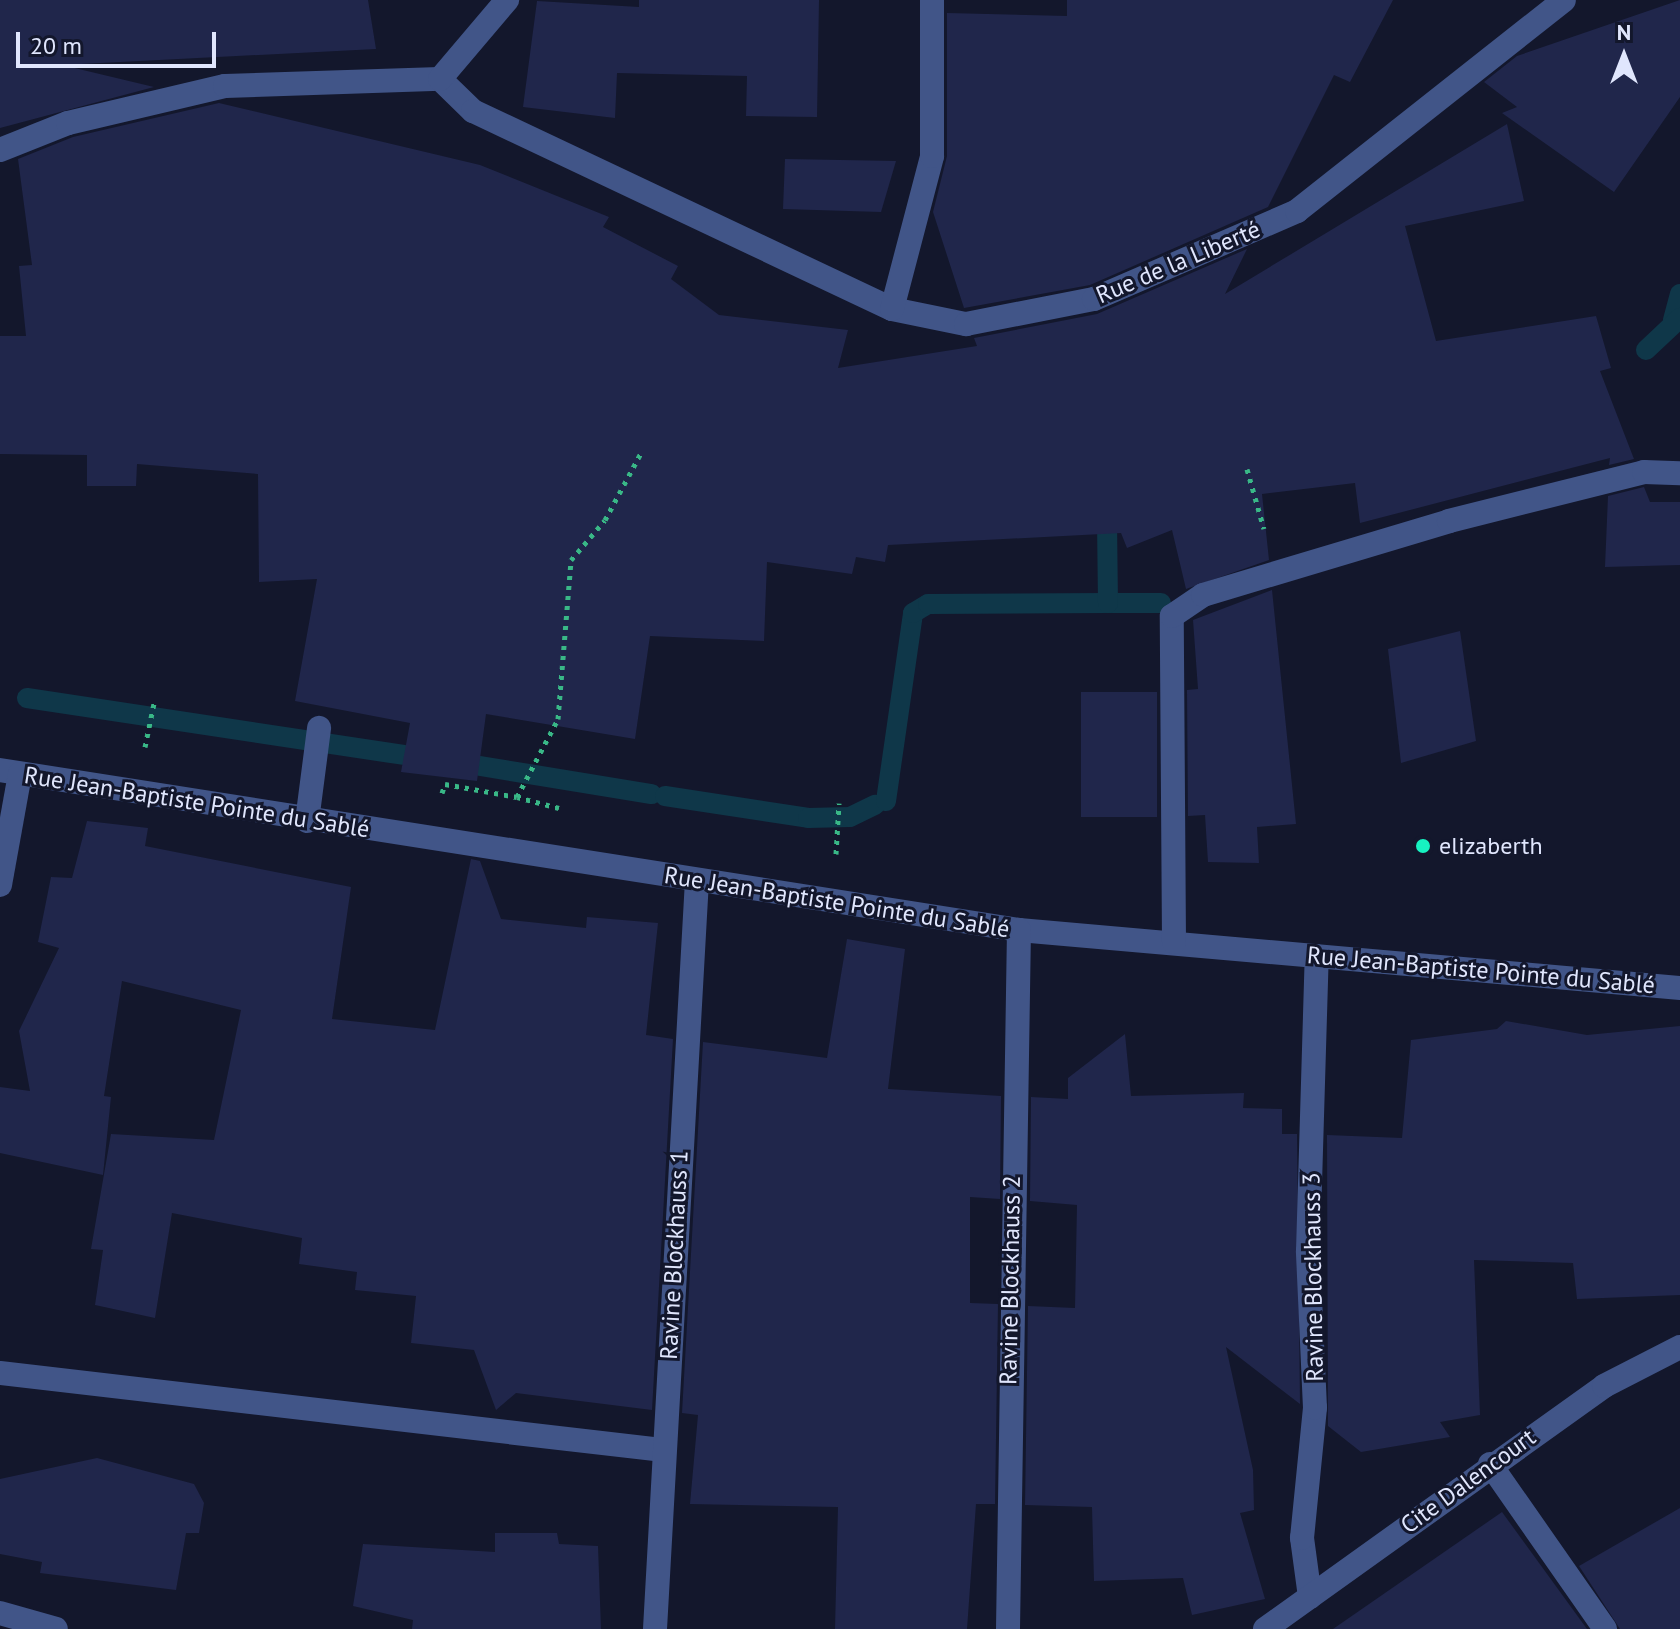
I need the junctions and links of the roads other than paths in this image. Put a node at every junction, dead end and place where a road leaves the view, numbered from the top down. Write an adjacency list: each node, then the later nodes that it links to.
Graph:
1 (507, 0): 4 (street)
2 (932, 0): 6 (street)
3 (1564, 0): 6 (street, Rue de la Liberté)
4 (440, 79): 5 (street); 6 (street, Rue de la Liberté)
5 (0, 150)
6 (892, 309)
7 (1680, 473): 14 (street)
8 (319, 728): 10 (street)
9 (10, 772): 10 (street, Rue Jean-Baptiste Pointe du Sablé); 12 (street)
10 (307, 821): 11 (street, Rue Jean-Baptiste Pointe du Sablé)
11 (697, 880): 13 (street, Rue Jean-Baptiste Pointe du Sablé); 19 (street, Ravine Blockhauss 1)
12 (0, 885)
13 (1019, 930): 14 (street, Rue Jean-Baptiste Pointe du Sablé); 25 (street, Ravine Blockhauss 2)
14 (1174, 942): 15 (street, Rue Jean-Baptiste Pointe du Sablé)
15 (1317, 956): 16 (street, Rue Jean-Baptiste Pointe du Sablé); 21 (street, Ravine Blockhauss 3)
16 (1680, 988)
17 (1680, 1347): 20 (street, Cite Dalencourt)
18 (0, 1373): 19 (street)
19 (662, 1450): 24 (street, Ravine Blockhauss 1)
20 (1490, 1464): 21 (street, Cite Dalencourt); 27 (street)
21 (1310, 1597): 26 (street, Cite Dalencourt)
22 (0, 1613): 23 (street)
23 (56, 1629)
24 (655, 1629)
25 (1008, 1629)
26 (1265, 1629)
27 (1605, 1629)

